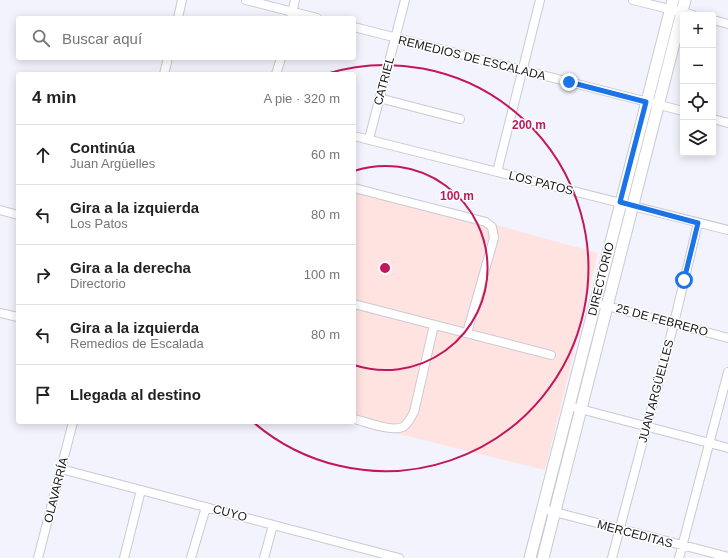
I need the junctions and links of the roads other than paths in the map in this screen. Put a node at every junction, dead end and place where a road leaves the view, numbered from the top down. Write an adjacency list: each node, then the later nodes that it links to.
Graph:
1 (182, 0): 11 (street)
2 (246, 0): 10 (street)
3 (295, 0): 10 (street)
4 (405, 0): 16 (street, CATRIEL)
5 (540, 0): 19 (street)
6 (633, 0): 8 (street)
7 (685, 0): 9 (main road, DIRECTORIO)
8 (672, 5): 9 (street); 23 (main road, DIRECTORIO)
9 (682, 12)
10 (292, 15)
11 (178, 16)
12 (680, 20): 24 (main road, DIRECTORIO)
13 (716, 21): 14 (street)
14 (728, 24)
15 (356, 28): 16 (street, REMEDIOS DE ESCALADA)
16 (395, 38): 19 (street, REMEDIOS DE ESCALADA); 22 (street, CATRIEL)
17 (168, 60): 20 (street)
18 (280, 60): 21 (street)
19 (523, 70): 23 (street, REMEDIOS DE ESCALADA); 31 (street)
20 (164, 72)
21 (277, 72)
22 (379, 98): 26 (street); 30 (street, CATRIEL)
23 (646, 102): 24 (street, REMEDIOS DE ESCALADA); 33 (main road, DIRECTORIO)
24 (658, 105): 25 (street, REMEDIOS DE ESCALADA); 34 (main road, DIRECTORIO)
25 (680, 111)
26 (460, 119)
27 (716, 120): 28 (street)
28 (728, 123)
29 (356, 136): 30 (street, LOS PATOS)
30 (369, 139): 31 (street, LOS PATOS)
31 (497, 172): 33 (street, LOS PATOS)
32 (356, 189): 46 (street)
33 (620, 202): 34 (street, LOS PATOS); 39 (main road, DIRECTORIO)
34 (633, 205): 37 (street, LOS PATOS); 41 (main road, DIRECTORIO)
35 (0, 210): 36 (street)
36 (16, 214)
37 (698, 223): 38 (street, LOS PATOS); 44 (street, JUAN ARGÜELLES)
38 (728, 230)
39 (595, 303): 41 (street, 25 DE FEBRERO); 50 (main road, DIRECTORIO)
40 (356, 305): 45 (street)
41 (607, 306): 44 (street, 25 DE FEBRERO); 51 (main road, DIRECTORIO)
42 (0, 313): 43 (street)
43 (16, 317)
44 (674, 323): 47 (street, 25 DE FEBRERO); 54 (street, JUAN ARGÜELLES)
45 (434, 325): 46 (street); 52 (street)
46 (467, 333): 48 (street)
47 (728, 338)
48 (551, 355)
49 (728, 372): 55 (street)
50 (569, 406): 51 (street); 60 (main road, DIRECTORIO)
51 (580, 409): 54 (street); 61 (main road, DIRECTORIO)
52 (356, 420)
53 (72, 424): 57 (street, OLAVARRÍA)
54 (647, 426): 55 (street); 63 (street, JUAN ARGÜELLES)
55 (709, 443): 56 (street); 64 (street)
56 (728, 448)
57 (61, 469): 58 (street, CUYO); 66 (street, OLAVARRÍA)
58 (141, 490): 59 (street, CUYO); 67 (street)
59 (206, 507): 62 (street, CUYO); 68 (street)
60 (542, 509): 61 (street, MERCEDITAS); 71 (main road, DIRECTORIO)
61 (554, 512): 63 (street, MERCEDITAS); 72 (main road, DIRECTORIO)
62 (273, 524): 69 (street); 70 (street, CUYO)
63 (620, 530): 64 (street, MERCEDITAS); 73 (street, JUAN ARGÜELLES)
64 (682, 546): 65 (street, MERCEDITAS); 74 (street)
65 (728, 557)
66 (38, 558)
67 (124, 558)
68 (191, 558)
69 (264, 558)
70 (399, 558)
71 (530, 558)
72 (542, 558)
73 (612, 558)
74 (679, 558)

